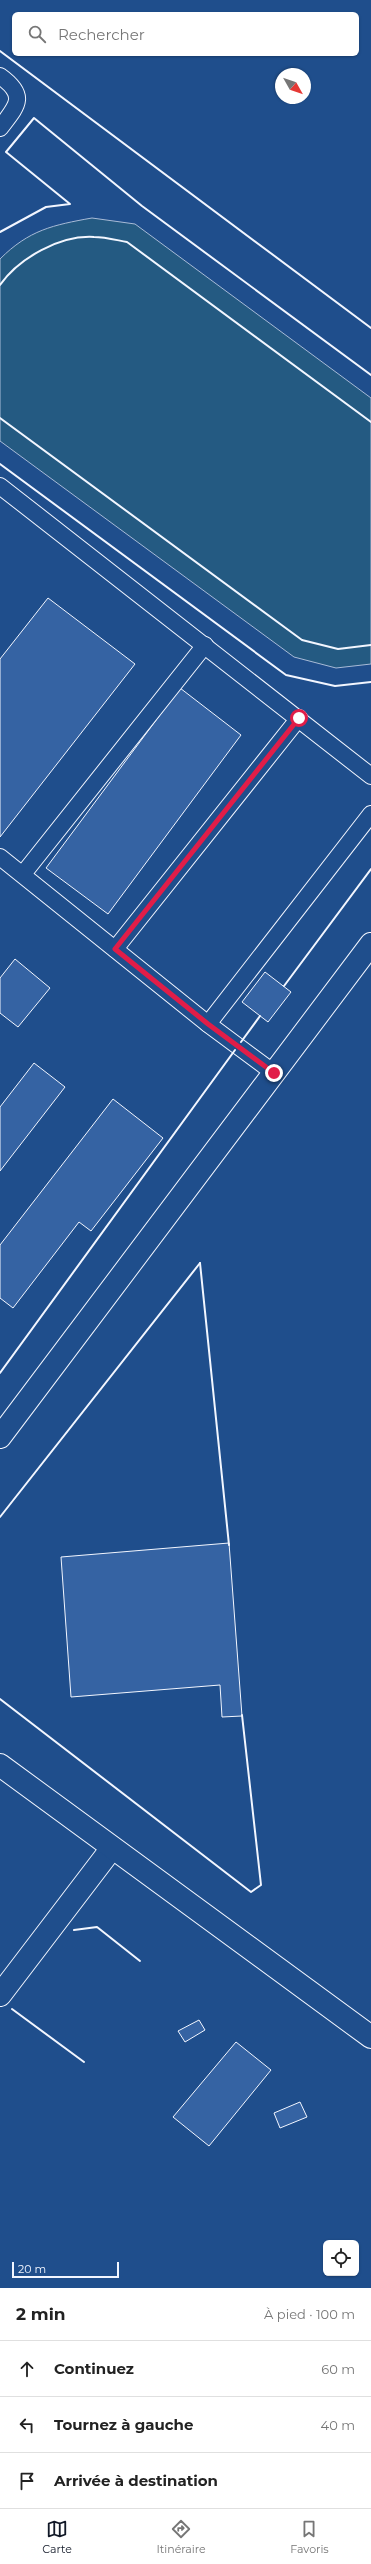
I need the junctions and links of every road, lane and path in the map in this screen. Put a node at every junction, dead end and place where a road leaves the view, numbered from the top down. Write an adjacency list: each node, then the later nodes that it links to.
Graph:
1 (0, 76): 2 (lane)
2 (0, 128)
3 (0, 486): 4 (lane)
4 (205, 646): 5 (lane); 9 (lane)
5 (299, 718): 6 (lane); 11 (lane)
6 (371, 776)
7 (371, 814): 12 (lane)
8 (0, 857): 9 (lane)
9 (23, 874): 11 (lane)
10 (371, 944): 13 (street)
11 (115, 949): 12 (lane)
12 (208, 1024): 13 (lane)
13 (274, 1073): 14 (street)
14 (0, 1438)
15 (0, 1765): 16 (street)
16 (112, 1848): 17 (street); 18 (street)
17 (0, 1995)
18 (371, 2037)

